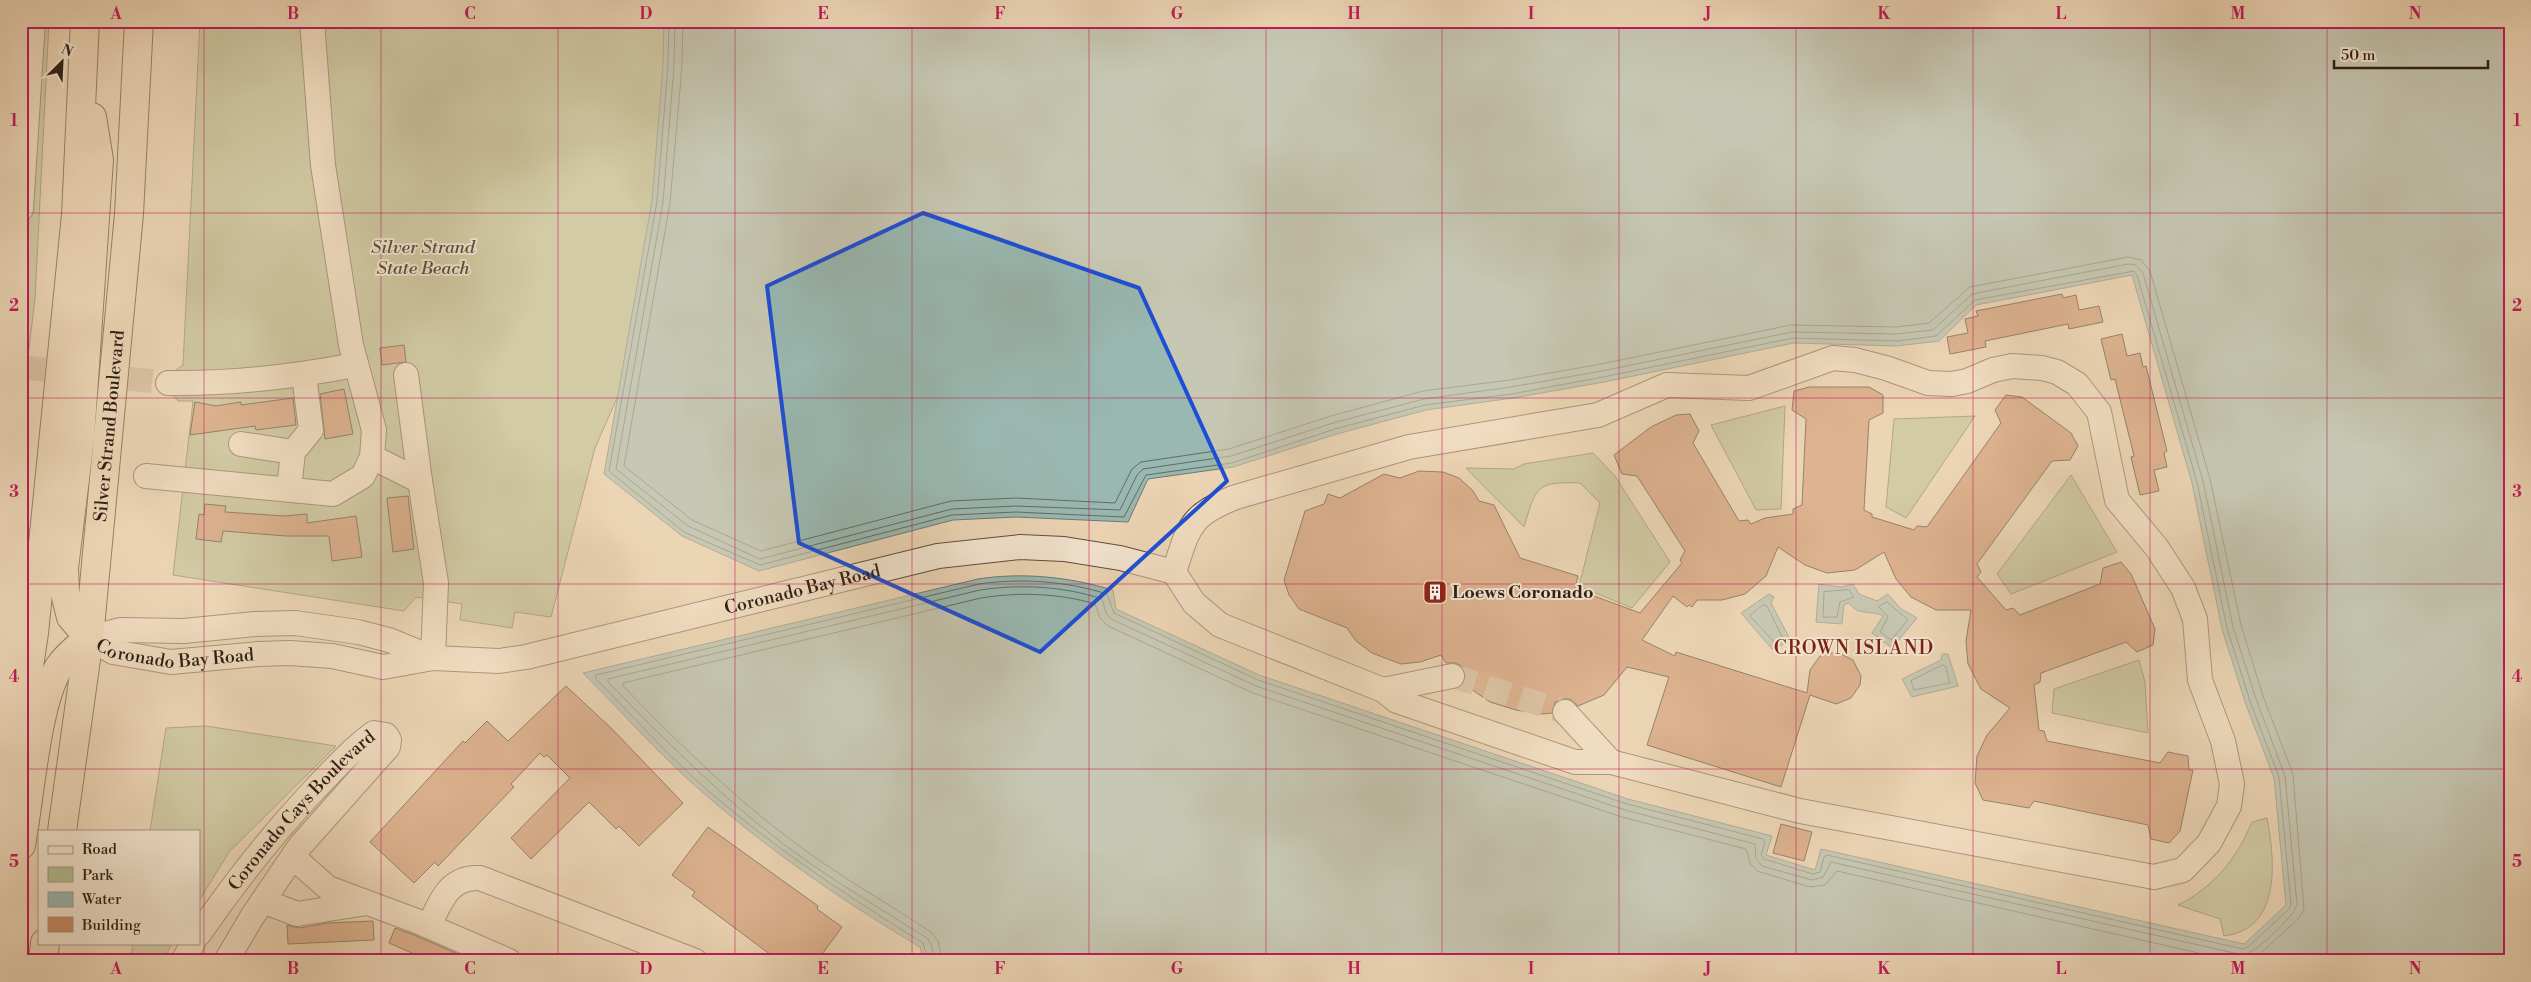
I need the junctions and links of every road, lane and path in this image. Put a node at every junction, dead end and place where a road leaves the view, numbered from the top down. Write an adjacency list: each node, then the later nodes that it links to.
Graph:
1 (33, 21): 6 (street)
2 (85, 21): 5 (highway)
3 (139, 21): 19 (highway, Silver Strand Boulevard)
4 (312, 21): 8 (street)
5 (83, 69): 19 (highway); 24 (highway)
6 (25, 103): 7 (street)
7 (21, 209)
8 (355, 365): 9 (street); 14 (street)
9 (304, 375): 11 (street); 13 (street)
10 (406, 375): 16 (street)
11 (168, 383)
12 (241, 444): 13 (street)
13 (292, 452): 17 (street)
14 (372, 457): 16 (street); 17 (street)
15 (146, 476): 17 (street)
16 (420, 481): 20 (street)
17 (289, 489)
18 (1174, 572): 20 (street, Coronado Bay Road); 22 (street); 25 (street)
19 (90, 638): 20 (street, Coronado Bay Road); 26 (highway, Silver Strand Boulevard); 27 (highway)
20 (433, 658)
21 (1452, 676): 22 (street)
22 (1384, 690): 25 (street)
23 (1565, 712): 25 (street)
24 (21, 720)
25 (1611, 762)
26 (62, 830)
27 (21, 845)
28 (294, 858): 29 (street, Coronado Cays Boulevard); 30 (street); 32 (street, Coronado Cays Boulevard)
29 (263, 901): 30 (street); 37 (street, Coronado Cays Boulevard)
30 (369, 903): 31 (street)
31 (429, 926): 38 (street); 39 (street)
32 (200, 933)
33 (46, 944): 35 (highway)
34 (192, 944): 36 (street)
35 (43, 961)
36 (183, 961)
37 (226, 961)
38 (509, 961)
39 (695, 961)

